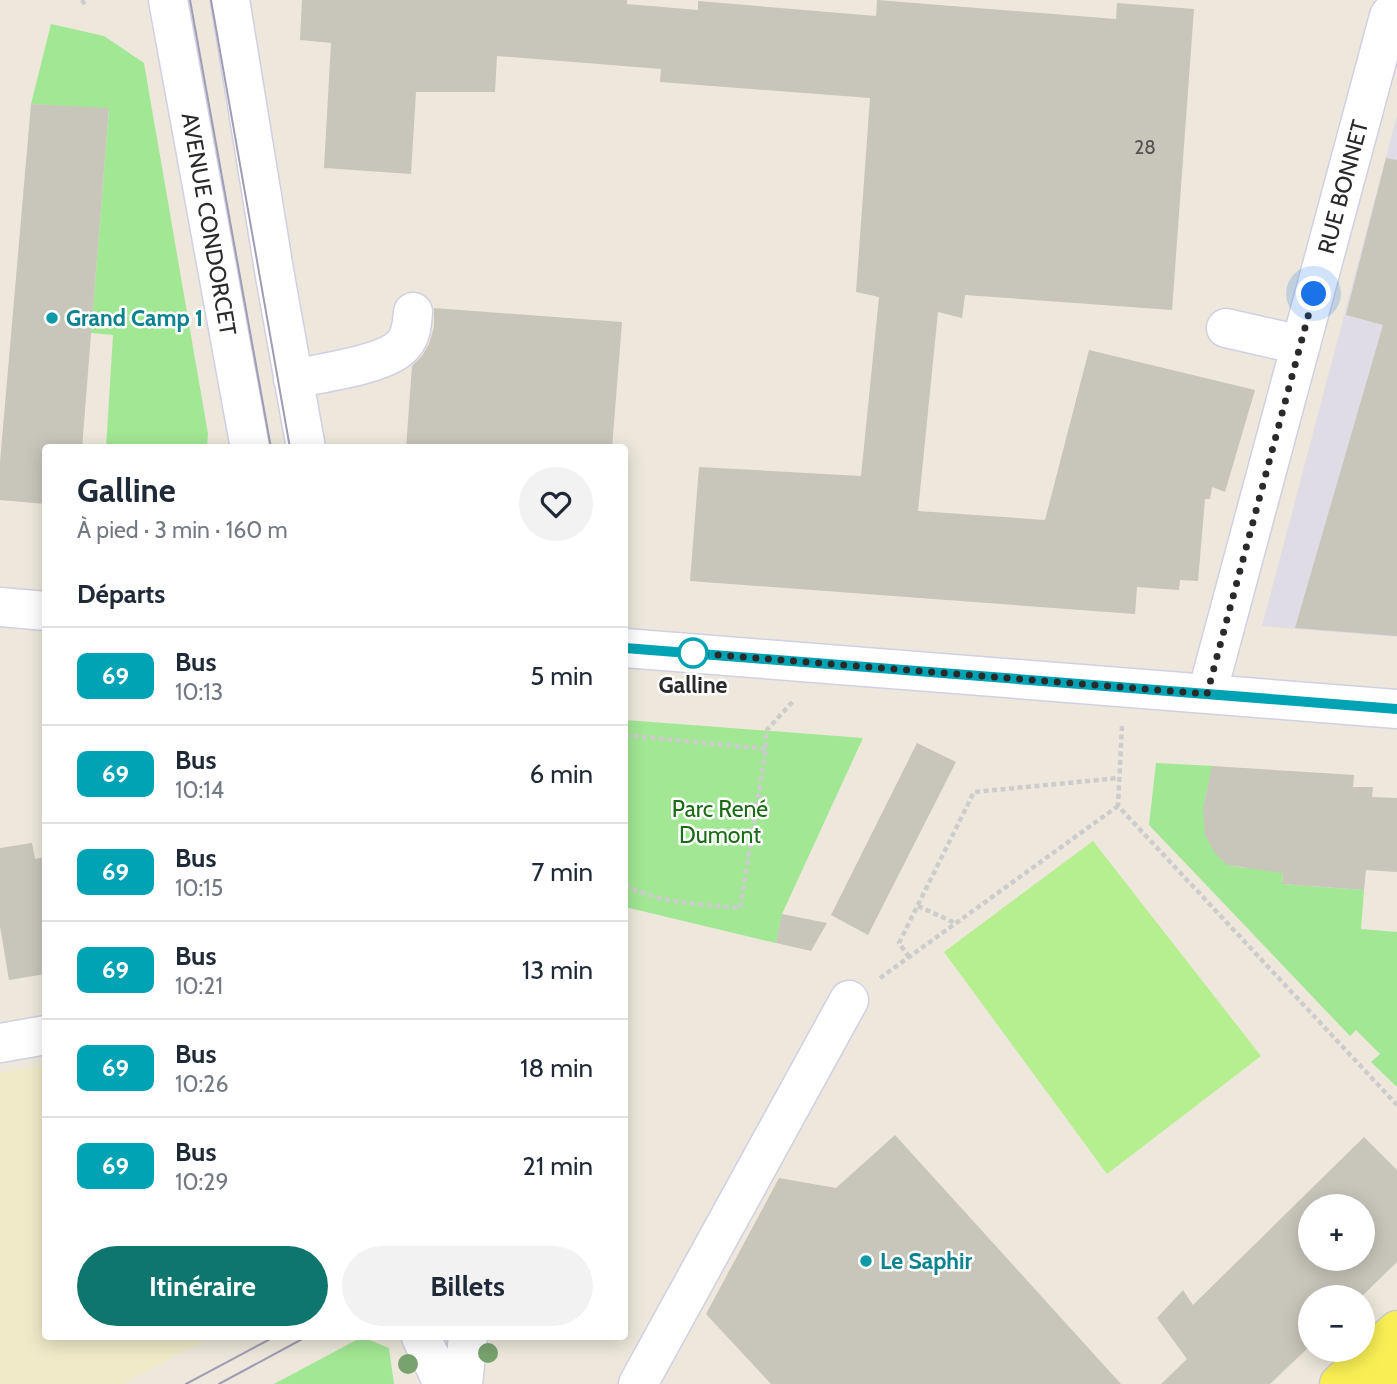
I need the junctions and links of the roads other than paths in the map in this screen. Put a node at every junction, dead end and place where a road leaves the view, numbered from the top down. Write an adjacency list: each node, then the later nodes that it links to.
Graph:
1 (168, 0): 8 (street, AVENUE CONDORCET)
2 (230, 0): 7 (street)
3 (1397, 6): 6 (street, RUE BONNET)
4 (407, 311): 7 (street)
5 (1226, 328): 6 (street)
6 (1300, 345): 13 (street, RUE BONNET)
7 (291, 370): 9 (street)
8 (249, 444)
9 (305, 444)
10 (0, 607): 11 (street)
11 (42, 611)
12 (628, 648): 13 (street)
13 (1207, 694): 14 (street)
14 (1397, 709)
15 (849, 1000): 24 (street)
16 (42, 1036): 17 (street)
17 (0, 1043)
18 (1397, 1330): 25 (main road)
19 (422, 1340): 22 (street)
20 (468, 1340): 23 (street)
21 (1397, 1373): 26 (main road)
22 (443, 1384)
23 (463, 1384)
24 (638, 1384)
25 (1339, 1384)
26 (1385, 1384)

